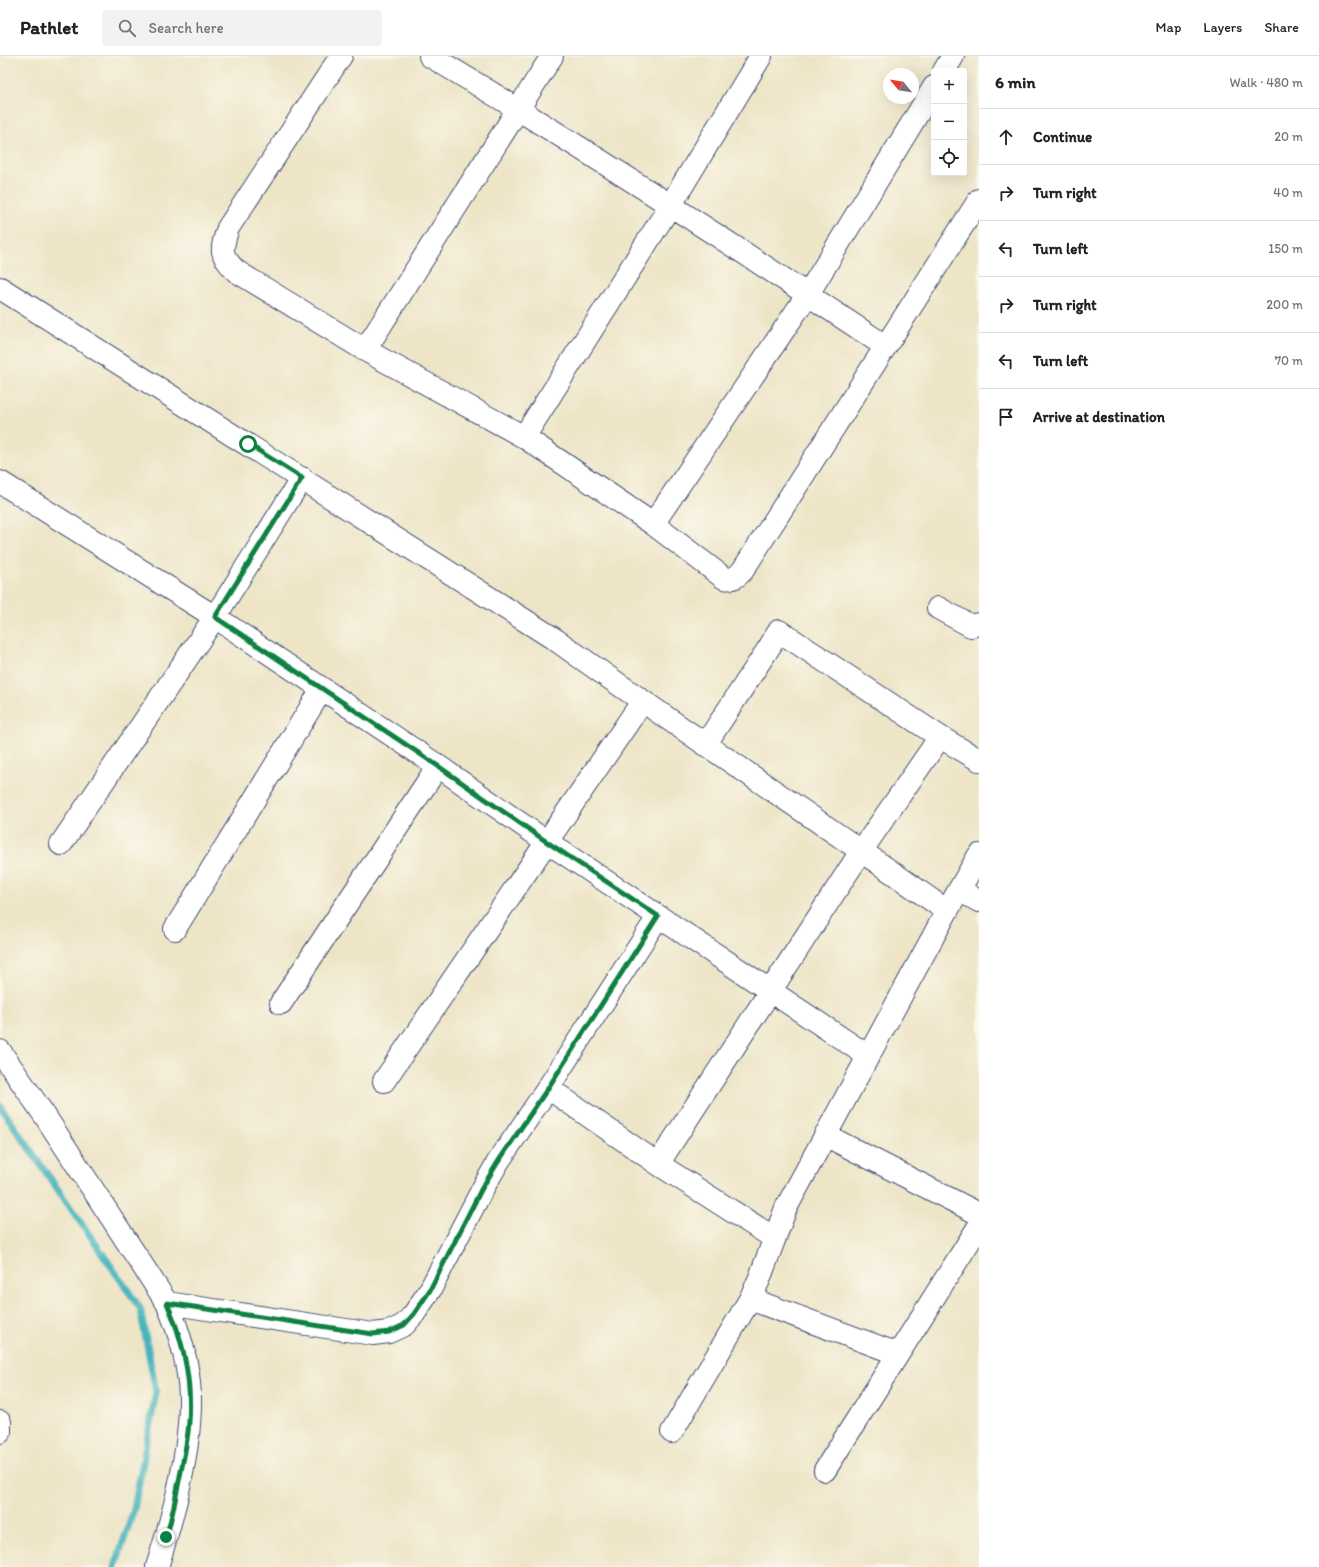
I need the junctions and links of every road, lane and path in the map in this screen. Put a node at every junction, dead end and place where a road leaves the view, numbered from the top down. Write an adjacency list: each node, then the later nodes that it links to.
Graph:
1 (341, 56): 14 (street)
2 (430, 56): 8 (street)
3 (552, 56): 8 (street)
4 (761, 56): 10 (street)
5 (953, 56): 6 (street)
6 (946, 68)
7 (931, 92): 12 (street)
8 (518, 108): 10 (street); 14 (street)
9 (979, 200): 13 (street)
10 (670, 206): 12 (street); 15 (street)
11 (0, 288): 16 (street)
12 (808, 294): 13 (street); 18 (street)
13 (885, 346): 18 (street)
14 (365, 350): 15 (street)
15 (524, 437): 18 (street)
16 (302, 478): 20 (street); 23 (street)
17 (0, 482): 20 (street)
18 (653, 524)
19 (938, 608): 21 (street)
20 (215, 617): 22 (street); 29 (street)
21 (979, 624)
22 (322, 689): 27 (street); 36 (street)
23 (642, 702): 25 (street); 28 (street)
24 (940, 737): 25 (street); 26 (street); 30 (street)
25 (705, 745): 30 (street)
26 (979, 760)
27 (438, 766): 28 (street); 38 (street)
28 (547, 842): 35 (street); 41 (street)
29 (61, 844)
30 (862, 850): 34 (street); 37 (street)
31 (979, 855): 32 (street)
32 (959, 890): 33 (street); 34 (street)
33 (979, 900)
34 (947, 911): 40 (street)
35 (658, 916): 37 (street); 42 (street)
36 (175, 929)
37 (770, 991): 40 (street); 44 (street)
38 (281, 1002)
39 (0, 1051): 49 (street)
40 (868, 1056): 43 (street)
41 (384, 1081)
42 (548, 1088): 44 (street); 49 (street)
43 (825, 1135): 45 (street); 47 (street)
44 (658, 1164): 47 (street)
45 (979, 1214)
46 (979, 1226): 50 (street)
47 (774, 1238): 48 (street)
48 (750, 1298): 50 (street); 53 (street)
49 (167, 1303): 55 (street)
50 (898, 1354): 54 (street)
51 (0, 1422): 52 (street)
52 (0, 1432)
53 (672, 1432)
54 (825, 1470)
55 (157, 1567)

